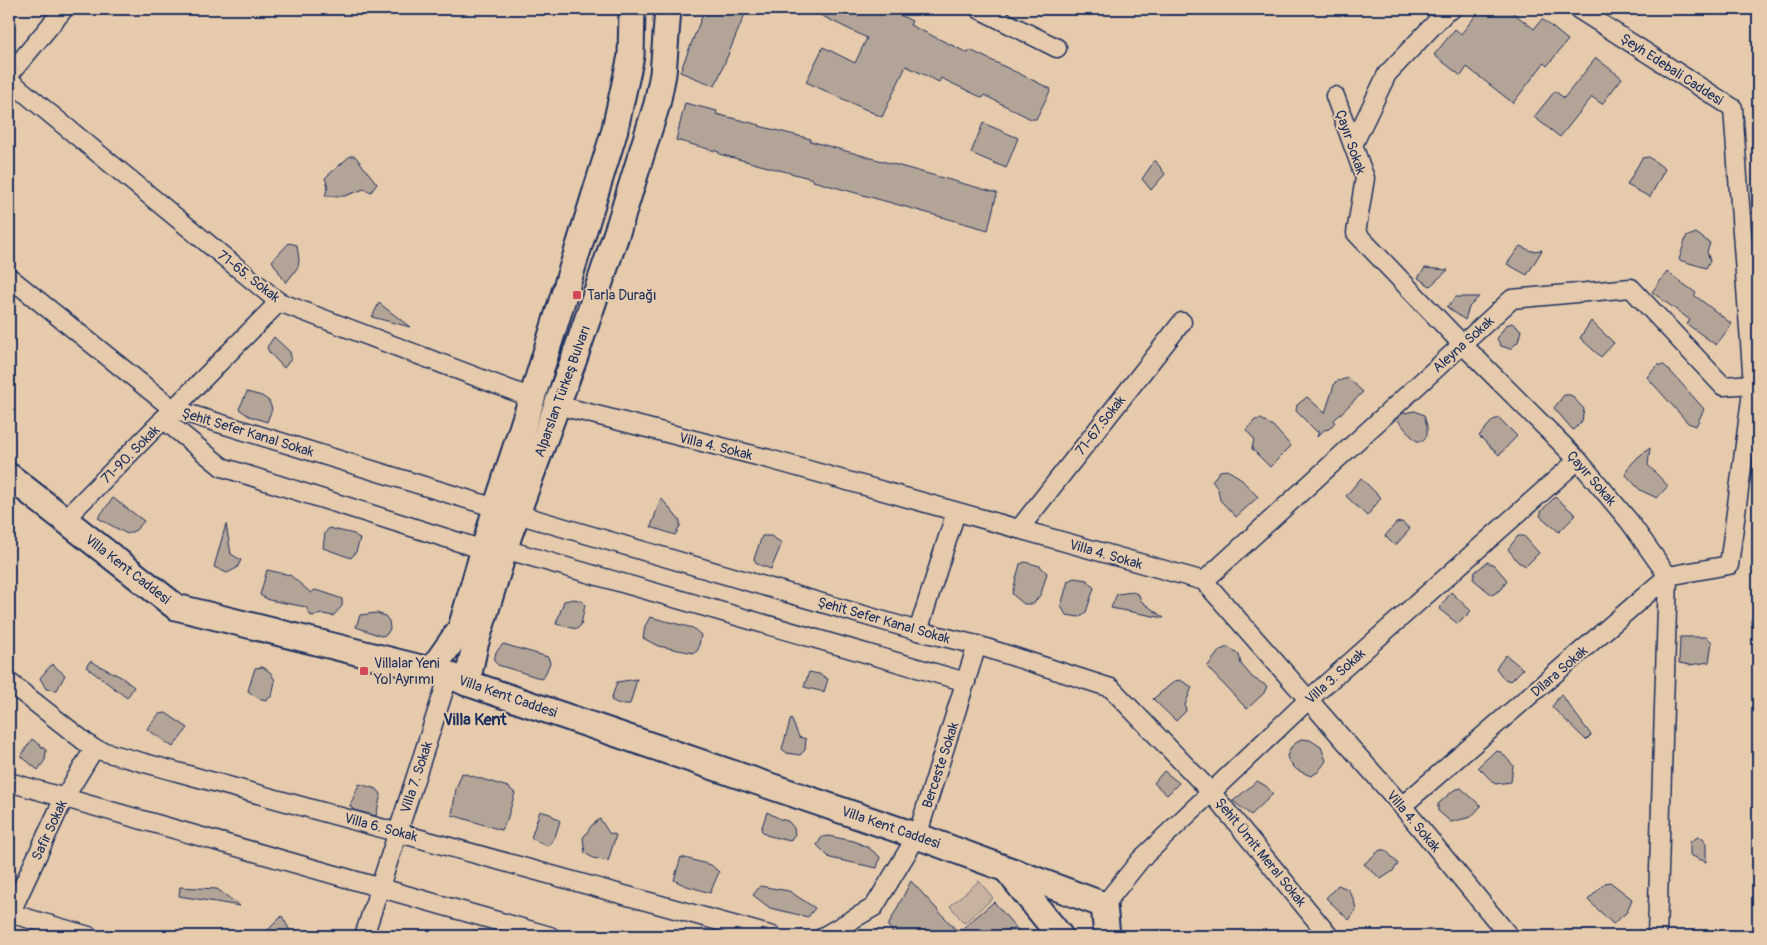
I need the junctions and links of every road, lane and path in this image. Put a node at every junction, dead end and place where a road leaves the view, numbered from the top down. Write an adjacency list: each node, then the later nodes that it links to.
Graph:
1 (64, 9): 8 (street)
2 (632, 9): 17 (street, Alparslan Türkeş Bulvarı)
3 (668, 9): 18 (street, Alparslan Türkeş Bulvarı)
4 (979, 9): 7 (street)
5 (1452, 9): 11 (street)
6 (1578, 9): 16 (street, Şeyh Edebali Caddesi)
7 (1057, 48)
8 (9, 75)
9 (9, 80): 13 (street, 71-65. Sokak)
10 (1335, 96): 11 (street, Çayır Sokak)
11 (1354, 145): 15 (street, Çayır Sokak)
12 (9, 277): 19 (street, Şehit Sefer Kanal Sokak)
13 (278, 302): 17 (street, 71-65. Sokak); 19 (street, 71-90. Sokak)
14 (1182, 322): 25 (street, 71-67.Sokak)
15 (1462, 344): 16 (street, Aleyna Sokak); 20 (street, Çayır Sokak); 28 (street, Aleyna Sokak)
16 (1753, 384): 27 (street, Şeyh Edebali Caddesi)
17 (532, 398): 22 (street, Alparslan Türkeş Bulvarı)
18 (557, 405): 22 (street, Alparslan Türkeş Bulvarı); 23 (street, Villa 4. Sokak)
19 (168, 414): 22 (street, Şehit Sefer Kanal Sokak); 24 (street, 71-90. Sokak); 26 (street, Şehit Sefer Kanal Sokak)
20 (1578, 460): 27 (street, Çayır Sokak); 34 (street, Villa 3. Sokak)
21 (9, 476): 24 (street, Villa Kent Caddesi)
22 (506, 511): 26 (street, Alparslan Türkeş Bulvarı); 29 (street, Şehit Sefer Kanal Sokak)
23 (956, 512): 25 (street, Villa 4. Sokak); 29 (street)
24 (64, 520): 31 (street, Villa Kent Caddesi)
25 (1019, 529): 28 (street, Villa 4. Sokak)
26 (494, 550): 31 (street, Alparslan Türkeş Bulvarı); 31 (street, Alparslan Türkeş Bulvarı); 33 (street, Şehit Sefer Kanal Sokak)
27 (1668, 576): 39 (street, Dilara Sokak); 56 (street)
28 (1204, 581): 34 (street, Villa 4. Sokak)
29 (918, 631): 30 (street, Şehit Sefer Kanal Sokak)
30 (977, 645): 33 (street, Berceste Sokak); 37 (street, Şehit Sefer Kanal Sokak)
31 (449, 677): 40 (street, Villa 7. Sokak); 41 (street, Villa Kent Caddesi)
32 (9, 682): 35 (street, Villa 6. Sokak)
33 (966, 682): 41 (street, Berceste Sokak)
34 (1308, 700): 37 (street, Villa 3. Sokak); 39 (street, Villa 4. Sokak)
35 (94, 749): 38 (street, Safir Sokak); 40 (street, Villa 6. Sokak)
36 (9, 782): 38 (street)
37 (1211, 792): 45 (street, Villa 3. Sokak); 55 (street, Şehit Ümit Meral Sokak)
38 (64, 798): 43 (street); 46 (street, Safir Sokak)
39 (1402, 806): 48 (street, Villa 4. Sokak)
40 (398, 832): 43 (street, Villa 7. Sokak); 52 (street, Villa 6. Sokak)
41 (917, 836): 42 (street, Villa Kent Caddesi); 53 (street, Berceste Sokak)
42 (1005, 868): 44 (street, Villa Kent Caddesi); 47 (street, Villa Kent Caddesi)
43 (380, 887): 50 (street, Villa 7. Sokak); 51 (street)
44 (1068, 892): 45 (street, Villa Kent Caddesi); 47 (street, Villa Kent Caddesi)
45 (1104, 905): 54 (street)
46 (9, 914): 49 (street)
47 (1055, 929)
48 (1506, 935)
49 (89, 936)
50 (364, 936)
51 (550, 936)
52 (773, 936)
53 (824, 936)
54 (1107, 936)
55 (1329, 936)
56 (1656, 936)

